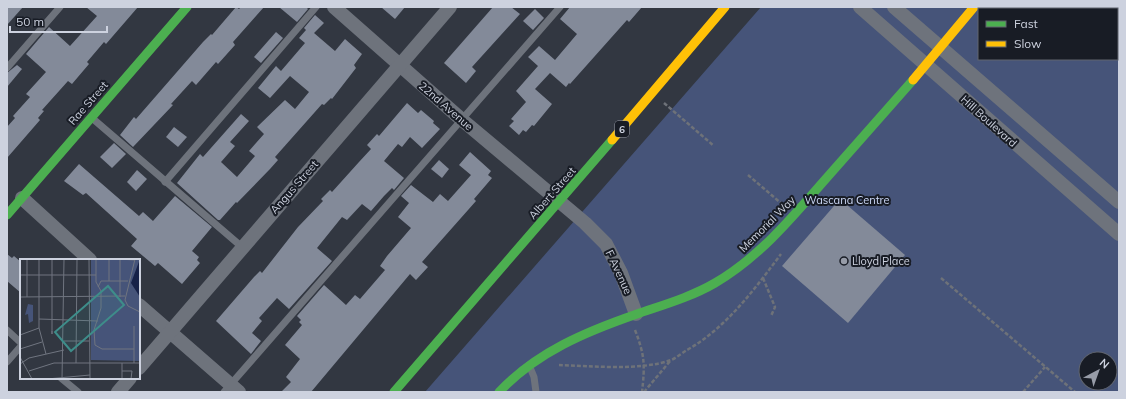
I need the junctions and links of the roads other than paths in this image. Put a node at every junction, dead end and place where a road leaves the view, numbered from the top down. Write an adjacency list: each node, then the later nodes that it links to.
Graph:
1 (60, 7): 14 (lane)
2 (187, 7): 15 (street, Rae Street)
3 (316, 7): 17 (lane)
4 (334, 7): 13 (street, 22nd Avenue)
5 (450, 7): 13 (street, Angus Street)
6 (560, 7): 16 (lane)
7 (726, 7): 19 (street, Albert Street / 6)
8 (860, 7): 12 (street, Hill Boulevard)
9 (894, 7): 11 (street)
10 (974, 7): 11 (street, Memorial Way)
11 (941, 46): 12 (street, Memorial Way); 20 (street)
12 (925, 64): 22 (street, Hill Boulevard); 26 (street, Memorial Way)
13 (399, 65): 16 (street, 22nd Avenue); 23 (street, Angus Street)
14 (7, 68)
15 (91, 117): 17 (lane); 18 (street, Rae Street)
16 (461, 119): 19 (street, 22nd Avenue); 36 (lane)
17 (165, 182): 23 (lane)
18 (22, 198): 21 (street, Rae Street); 24 (street)
19 (560, 202): 26 (street, F Avenue); 39 (street, Albert Street / 6)
20 (1119, 202)
21 (7, 215)
22 (1119, 234)
23 (242, 247): 28 (street, Angus Street)
24 (89, 259)
25 (140, 306): 28 (street)
26 (633, 315): 32 (street, Memorial Way)
27 (7, 330): 29 (lane)
28 (170, 333): 33 (street, Angus Street); 36 (street)
29 (20, 344)
30 (20, 346): 31 (lane)
31 (7, 362)
32 (529, 365): 40 (street, Memorial Way); 41 (lane)
33 (140, 367)
34 (62, 379): 37 (lane)
35 (129, 379): 38 (street)
36 (231, 390)
37 (78, 392)
38 (118, 392)
39 (394, 392)
40 (499, 392)
41 (536, 392)

